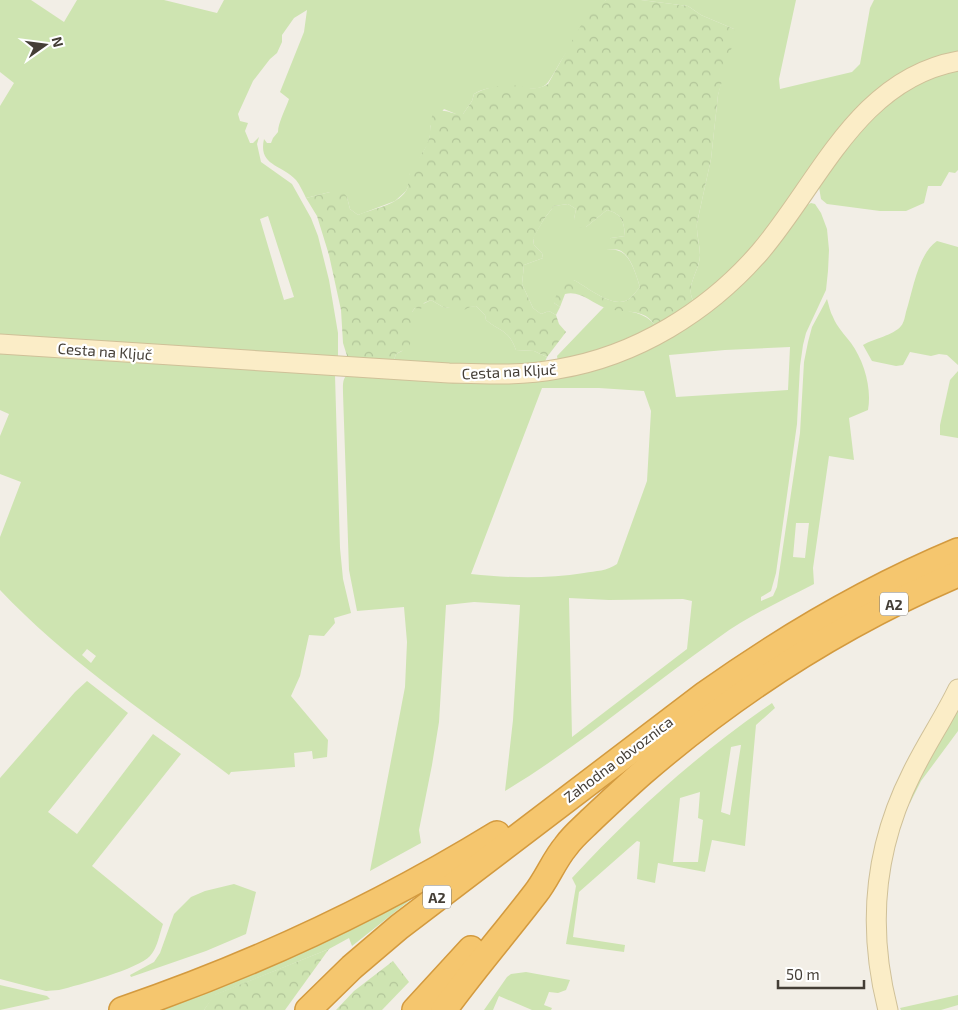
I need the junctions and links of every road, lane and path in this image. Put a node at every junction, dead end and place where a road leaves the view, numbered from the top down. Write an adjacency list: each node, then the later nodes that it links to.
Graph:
1 (958, 61): 2 (street, Cesta na Ključ)
2 (0, 344)
3 (958, 551): 6 (highway, Zahodna obvoznica / A2)
4 (958, 574): 7 (highway, Zahodna obvoznica / A2)
5 (958, 690): 12 (street)
6 (574, 793): 8 (highway); 9 (highway, Zahodna obvoznica / A2)
7 (565, 846): 10 (highway); 11 (highway, Zahodna obvoznica / A2)
8 (122, 1010)
9 (308, 1010)
10 (416, 1010)
11 (444, 1010)
12 (888, 1010)

